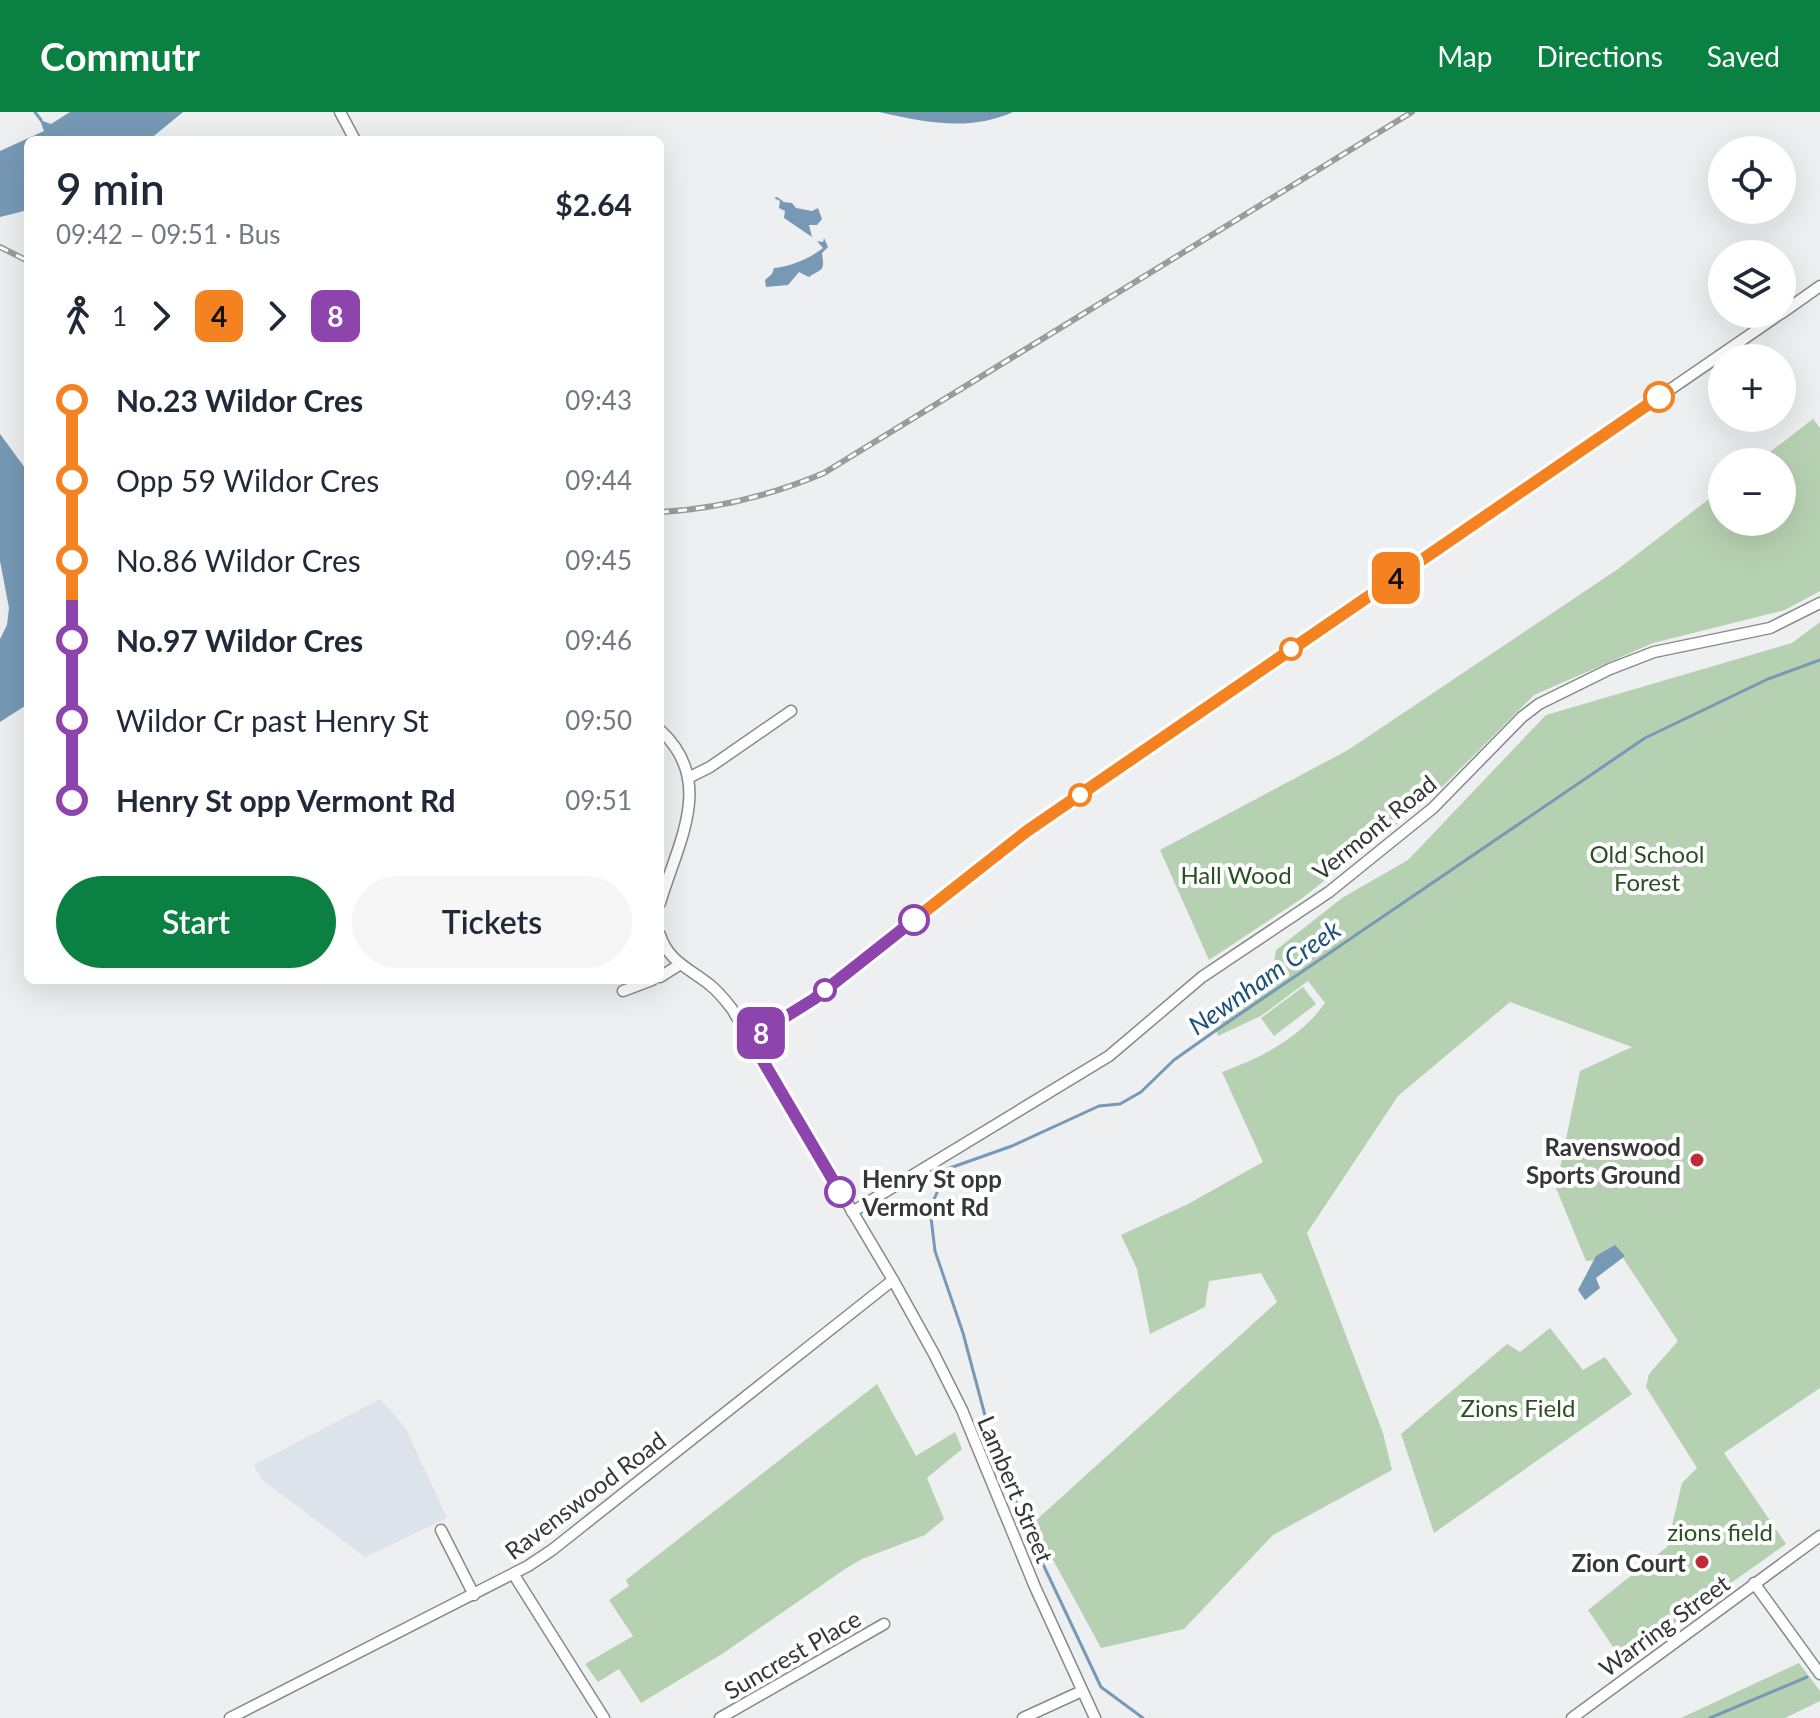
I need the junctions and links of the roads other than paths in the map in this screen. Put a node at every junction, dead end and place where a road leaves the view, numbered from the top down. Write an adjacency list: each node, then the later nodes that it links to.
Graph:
1 (340, 112): 2 (street)
2 (353, 136)
3 (1820, 286): 4 (street)
4 (1796, 303)
5 (1759, 328): 16 (street)
6 (1820, 603): 17 (street, Vermont Road)
7 (791, 711): 9 (street)
8 (664, 734): 9 (street)
9 (690, 777): 10 (street)
10 (664, 890)
11 (664, 945): 12 (street)
12 (679, 965): 13 (street); 16 (street, Lambert Street)
13 (664, 974)
14 (641, 984): 15 (street)
15 (623, 991)
16 (750, 1039): 17 (street, Lambert Street)
17 (852, 1212): 18 (street, Lambert Street)
18 (893, 1280): 21 (street, Ravenswood Road); 26 (street, Lambert Street)
19 (441, 1530): 23 (street)
20 (1820, 1536): 22 (street, Warring Street)
21 (514, 1575): 23 (street, Ravenswood Road); 28 (street)
22 (1754, 1583): 25 (street); 32 (street, Warring Street)
23 (474, 1595): 27 (street, Ravenswood Road)
24 (884, 1624): 29 (street, Suncrest Place)
25 (1820, 1674)
26 (1082, 1691): 30 (street); 31 (street, Lambert Street)
27 (230, 1718)
28 (604, 1718)
29 (720, 1718)
30 (1023, 1718)
31 (1095, 1718)
32 (1572, 1718)

